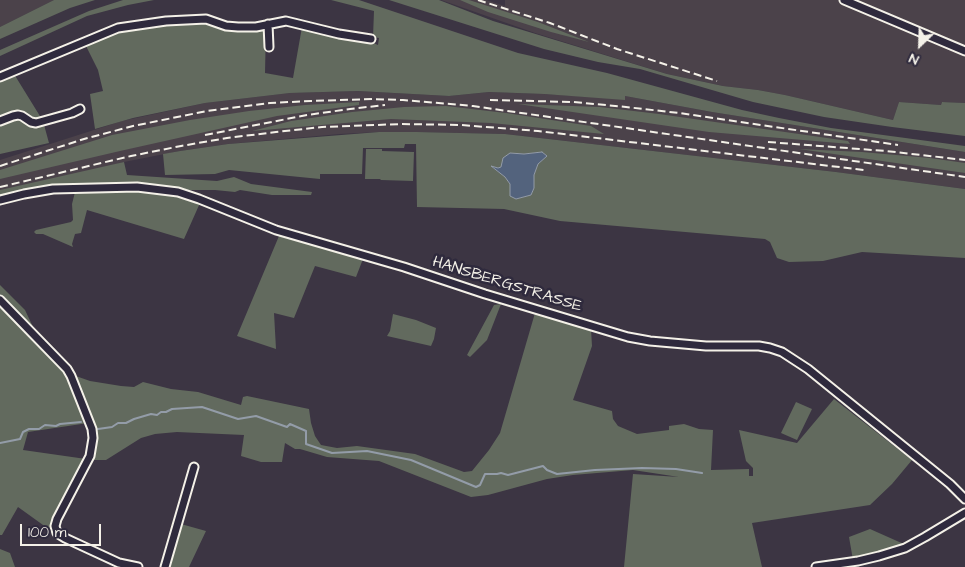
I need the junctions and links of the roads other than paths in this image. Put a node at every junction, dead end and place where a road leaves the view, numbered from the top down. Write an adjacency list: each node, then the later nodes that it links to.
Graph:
1 (844, 0): 5 (street)
2 (268, 24): 3 (street); 4 (street); 6 (street)
3 (371, 39)
4 (269, 47)
5 (965, 52)
6 (0, 76)
7 (80, 109): 8 (street)
8 (0, 121)
9 (0, 200): 12 (street, HANSBERGSTRASSE)
10 (0, 300): 14 (street)
11 (194, 467): 15 (street)
12 (965, 499)
13 (965, 513): 16 (street)
14 (138, 567)
15 (165, 567)
16 (816, 567)

